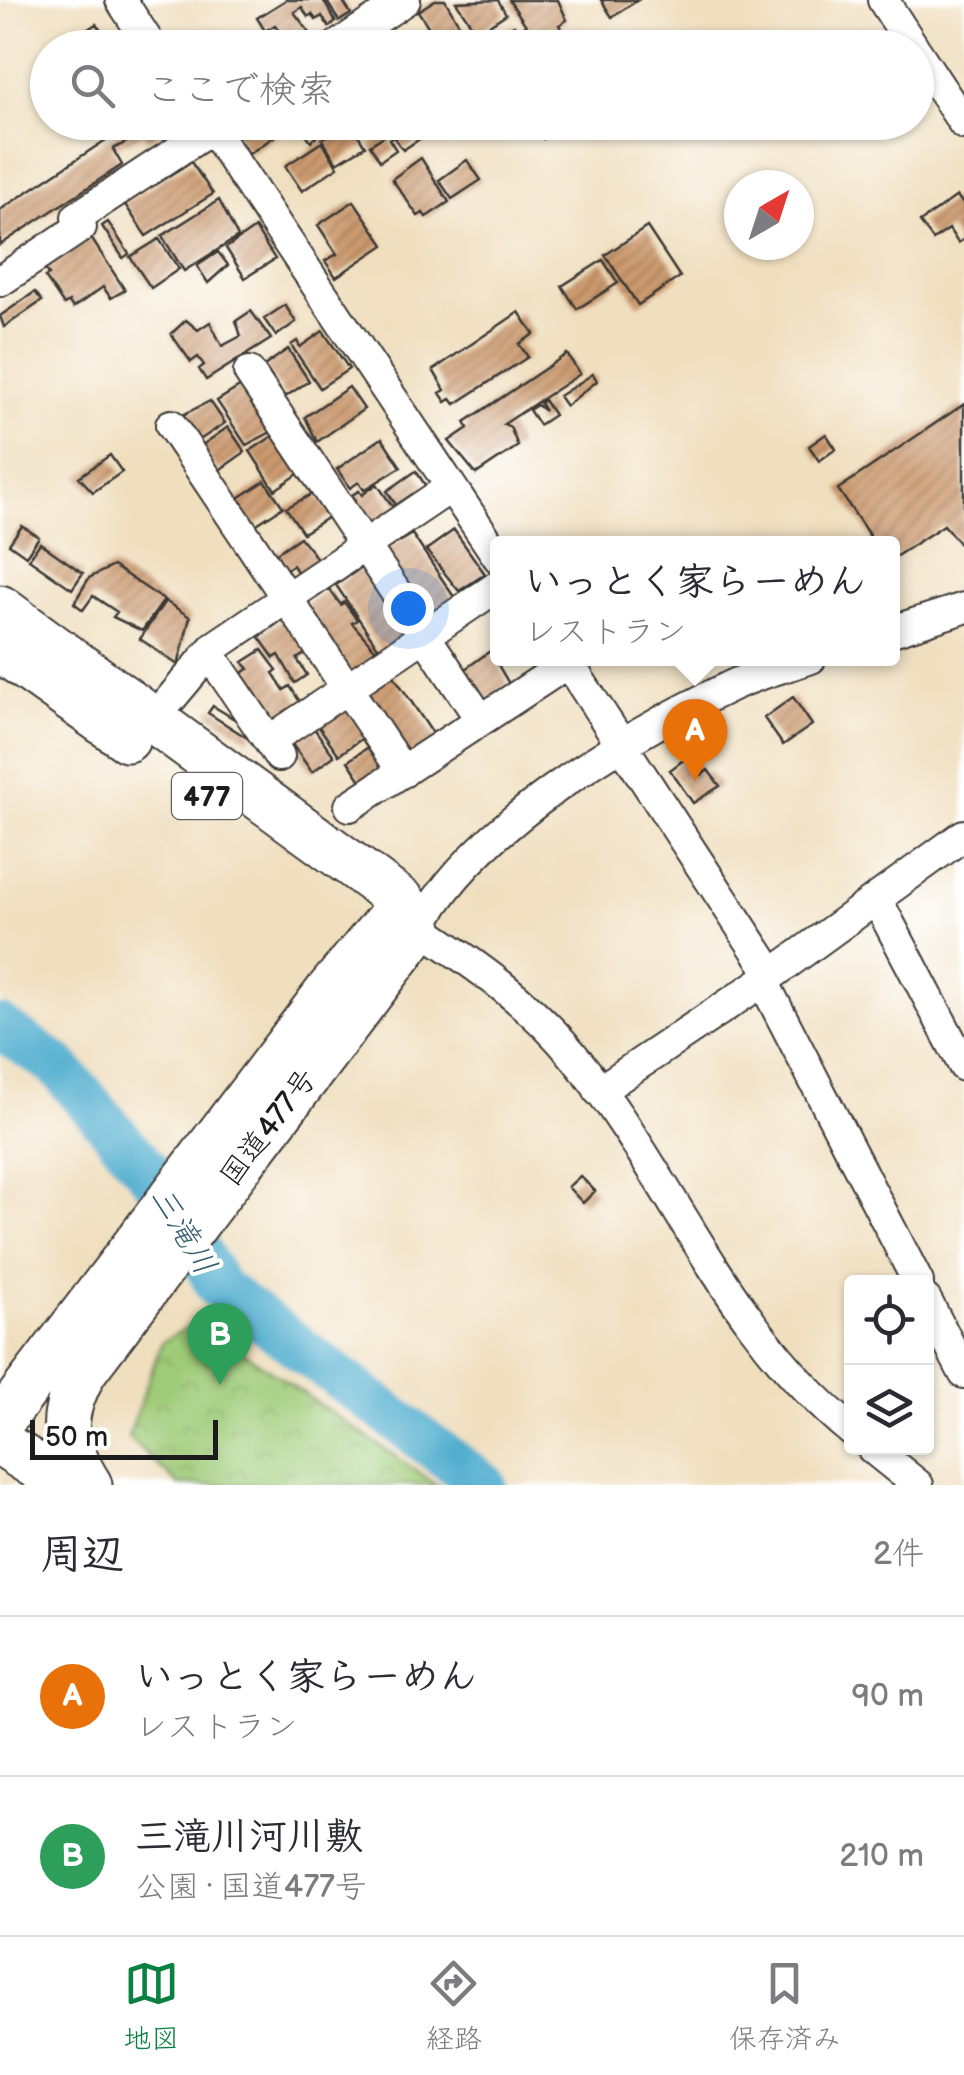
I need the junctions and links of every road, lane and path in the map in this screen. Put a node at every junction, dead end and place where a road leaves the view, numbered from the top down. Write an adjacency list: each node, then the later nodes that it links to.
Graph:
1 (120, 0): 4 (street)
2 (405, 0): 5 (street)
3 (883, 0): 6 (street)
4 (140, 30)
5 (361, 30)
6 (902, 30)
7 (934, 79): 8 (street)
8 (964, 124)
9 (189, 140): 11 (street)
10 (220, 140): 14 (street)
11 (0, 282)
12 (249, 372): 15 (street)
13 (172, 425): 18 (street)
14 (451, 487): 15 (street); 16 (street)
15 (365, 545): 18 (street); 22 (street)
16 (490, 546)
17 (490, 591): 22 (street)
18 (287, 598): 24 (street); 28 (street)
19 (0, 608): 29 (highway, 477)
20 (964, 608): 21 (street)
21 (900, 628)
22 (425, 635): 28 (street); 30 (street)
23 (4, 651): 36 (highway, 477)
24 (209, 654): 28 (street); 29 (street)
25 (558, 666): 30 (street)
26 (570, 666): 31 (street)
27 (787, 666): 31 (street)
28 (346, 687): 32 (street)
29 (154, 720): 36 (highway, 477)
30 (481, 720): 32 (street)
31 (622, 745): 36 (street); 37 (street)
32 (403, 772): 33 (street)
33 (350, 806)
34 (964, 835): 35 (street)
35 (877, 900): 37 (street); 39 (street)
36 (411, 912): 38 (highway, 国道477号); 40 (street)
37 (767, 977): 40 (street); 41 (street)
38 (344, 999): 45 (highway, 国道477号); 47 (highway, 国道477号)
39 (964, 1066)
40 (599, 1092): 44 (street)
41 (915, 1275)
42 (934, 1315): 43 (street)
43 (964, 1373)
44 (844, 1423)
45 (3, 1426): 47 (highway, 国道477号)
46 (881, 1455): 48 (street)
47 (79, 1481)
48 (918, 1485)

